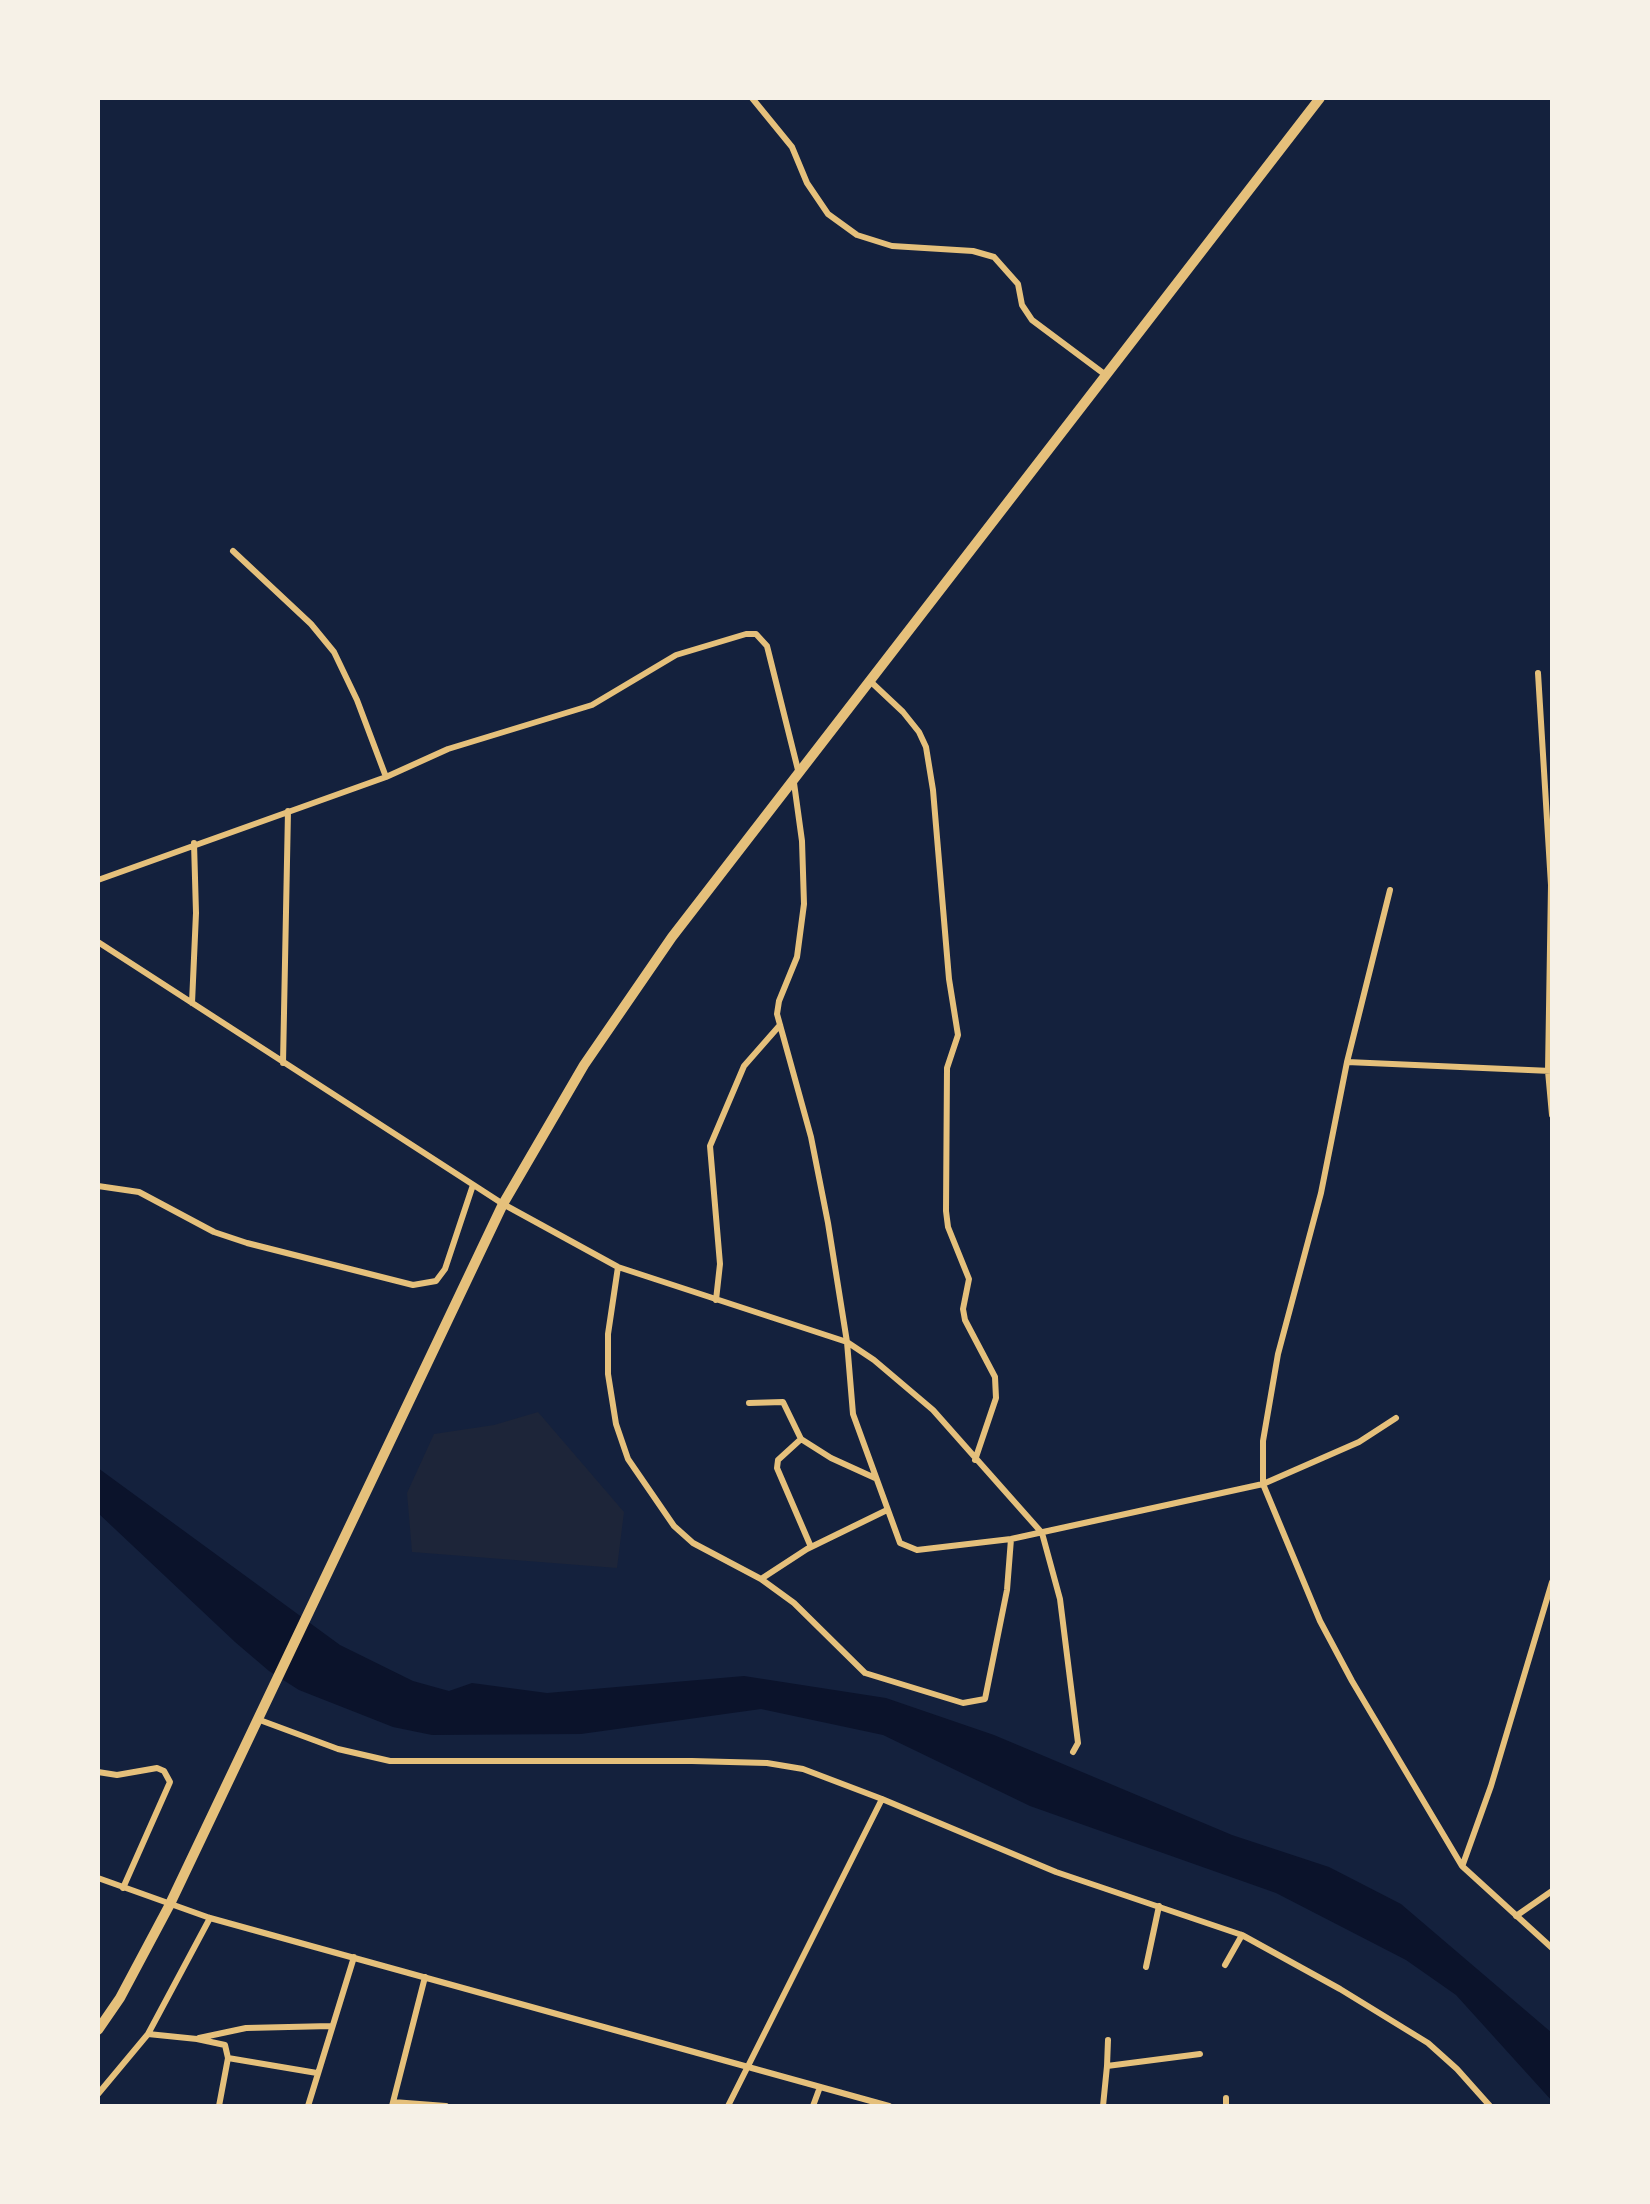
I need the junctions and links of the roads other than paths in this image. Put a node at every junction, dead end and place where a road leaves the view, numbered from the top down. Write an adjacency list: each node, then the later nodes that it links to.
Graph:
1 (752, 98): 3 (street)
2 (1320, 98): 3 (highway)
3 (1107, 376): 6 (highway)
4 (233, 551): 7 (street)
5 (1538, 673): 18 (street)
6 (870, 681): 8 (highway); 29 (street)
7 (386, 777): 8 (street); 9 (street)
8 (796, 779): 15 (street); 22 (highway)
9 (288, 811): 10 (street); 17 (street)
10 (194, 843): 11 (street); 14 (street)
11 (98, 880)
12 (1390, 890): 16 (street)
13 (98, 942): 14 (street)
14 (192, 1003): 17 (street)
15 (780, 1025): 24 (street); 25 (street)
16 (1347, 1062): 18 (street); 31 (street)
17 (283, 1063): 20 (street)
18 (1550, 1071): 19 (street)
19 (1552, 1115)
20 (473, 1185): 21 (street); 22 (street)
21 (98, 1186)
22 (503, 1204): 23 (street); 38 (highway)
23 (618, 1268): 24 (street); 36 (street)
24 (716, 1300): 25 (street)
25 (847, 1342): 29 (street); 30 (street)
26 (749, 1403): 28 (street)
27 (1396, 1418): 31 (street)
28 (801, 1439): 30 (street); 35 (street)
29 (975, 1460): 33 (street)
30 (876, 1478): 32 (street)
31 (1263, 1484): 33 (street); 42 (street)
32 (887, 1510): 34 (street); 35 (street)
33 (1042, 1533): 34 (street); 39 (street)
34 (1011, 1539): 36 (street)
35 (811, 1547): 36 (street)
36 (761, 1579)
37 (1552, 1582): 42 (street)
38 (257, 1719): 41 (street); 46 (highway)
39 (1073, 1752)
40 (98, 1772): 44 (street)
41 (882, 1799): 47 (street); 64 (street)
42 (1462, 1866): 48 (street)
43 (98, 1878): 44 (street)
44 (123, 1888): 46 (street)
45 (1552, 1891): 48 (street)
46 (169, 1906): 49 (street); 57 (highway)
47 (1159, 1906): 50 (street); 54 (street)
48 (1516, 1916): 51 (street)
49 (210, 1918): 52 (street); 58 (street)
50 (1242, 1935): 53 (street); 76 (street)
51 (1552, 1948)
52 (354, 1957): 55 (street); 56 (street)
53 (1225, 1965)
54 (1146, 1967)
55 (425, 1977): 64 (street); 68 (street)
56 (331, 2026): 59 (street); 65 (street)
57 (98, 2030)
58 (148, 2034): 59 (street); 67 (street)
59 (197, 2039): 62 (street)
60 (1108, 2040): 63 (street)
61 (1200, 2054): 63 (street)
62 (228, 2058): 65 (street); 69 (street)
63 (1107, 2066): 75 (street)
64 (748, 2067): 66 (street); 72 (street)
65 (317, 2073): 70 (street)
66 (820, 2087): 73 (street); 74 (street)
67 (98, 2094)
68 (393, 2104): 71 (street)
69 (219, 2106)
70 (308, 2106)
71 (446, 2106)
72 (728, 2106)
73 (813, 2106)
74 (889, 2106)
75 (1103, 2106)
76 (1490, 2106)

